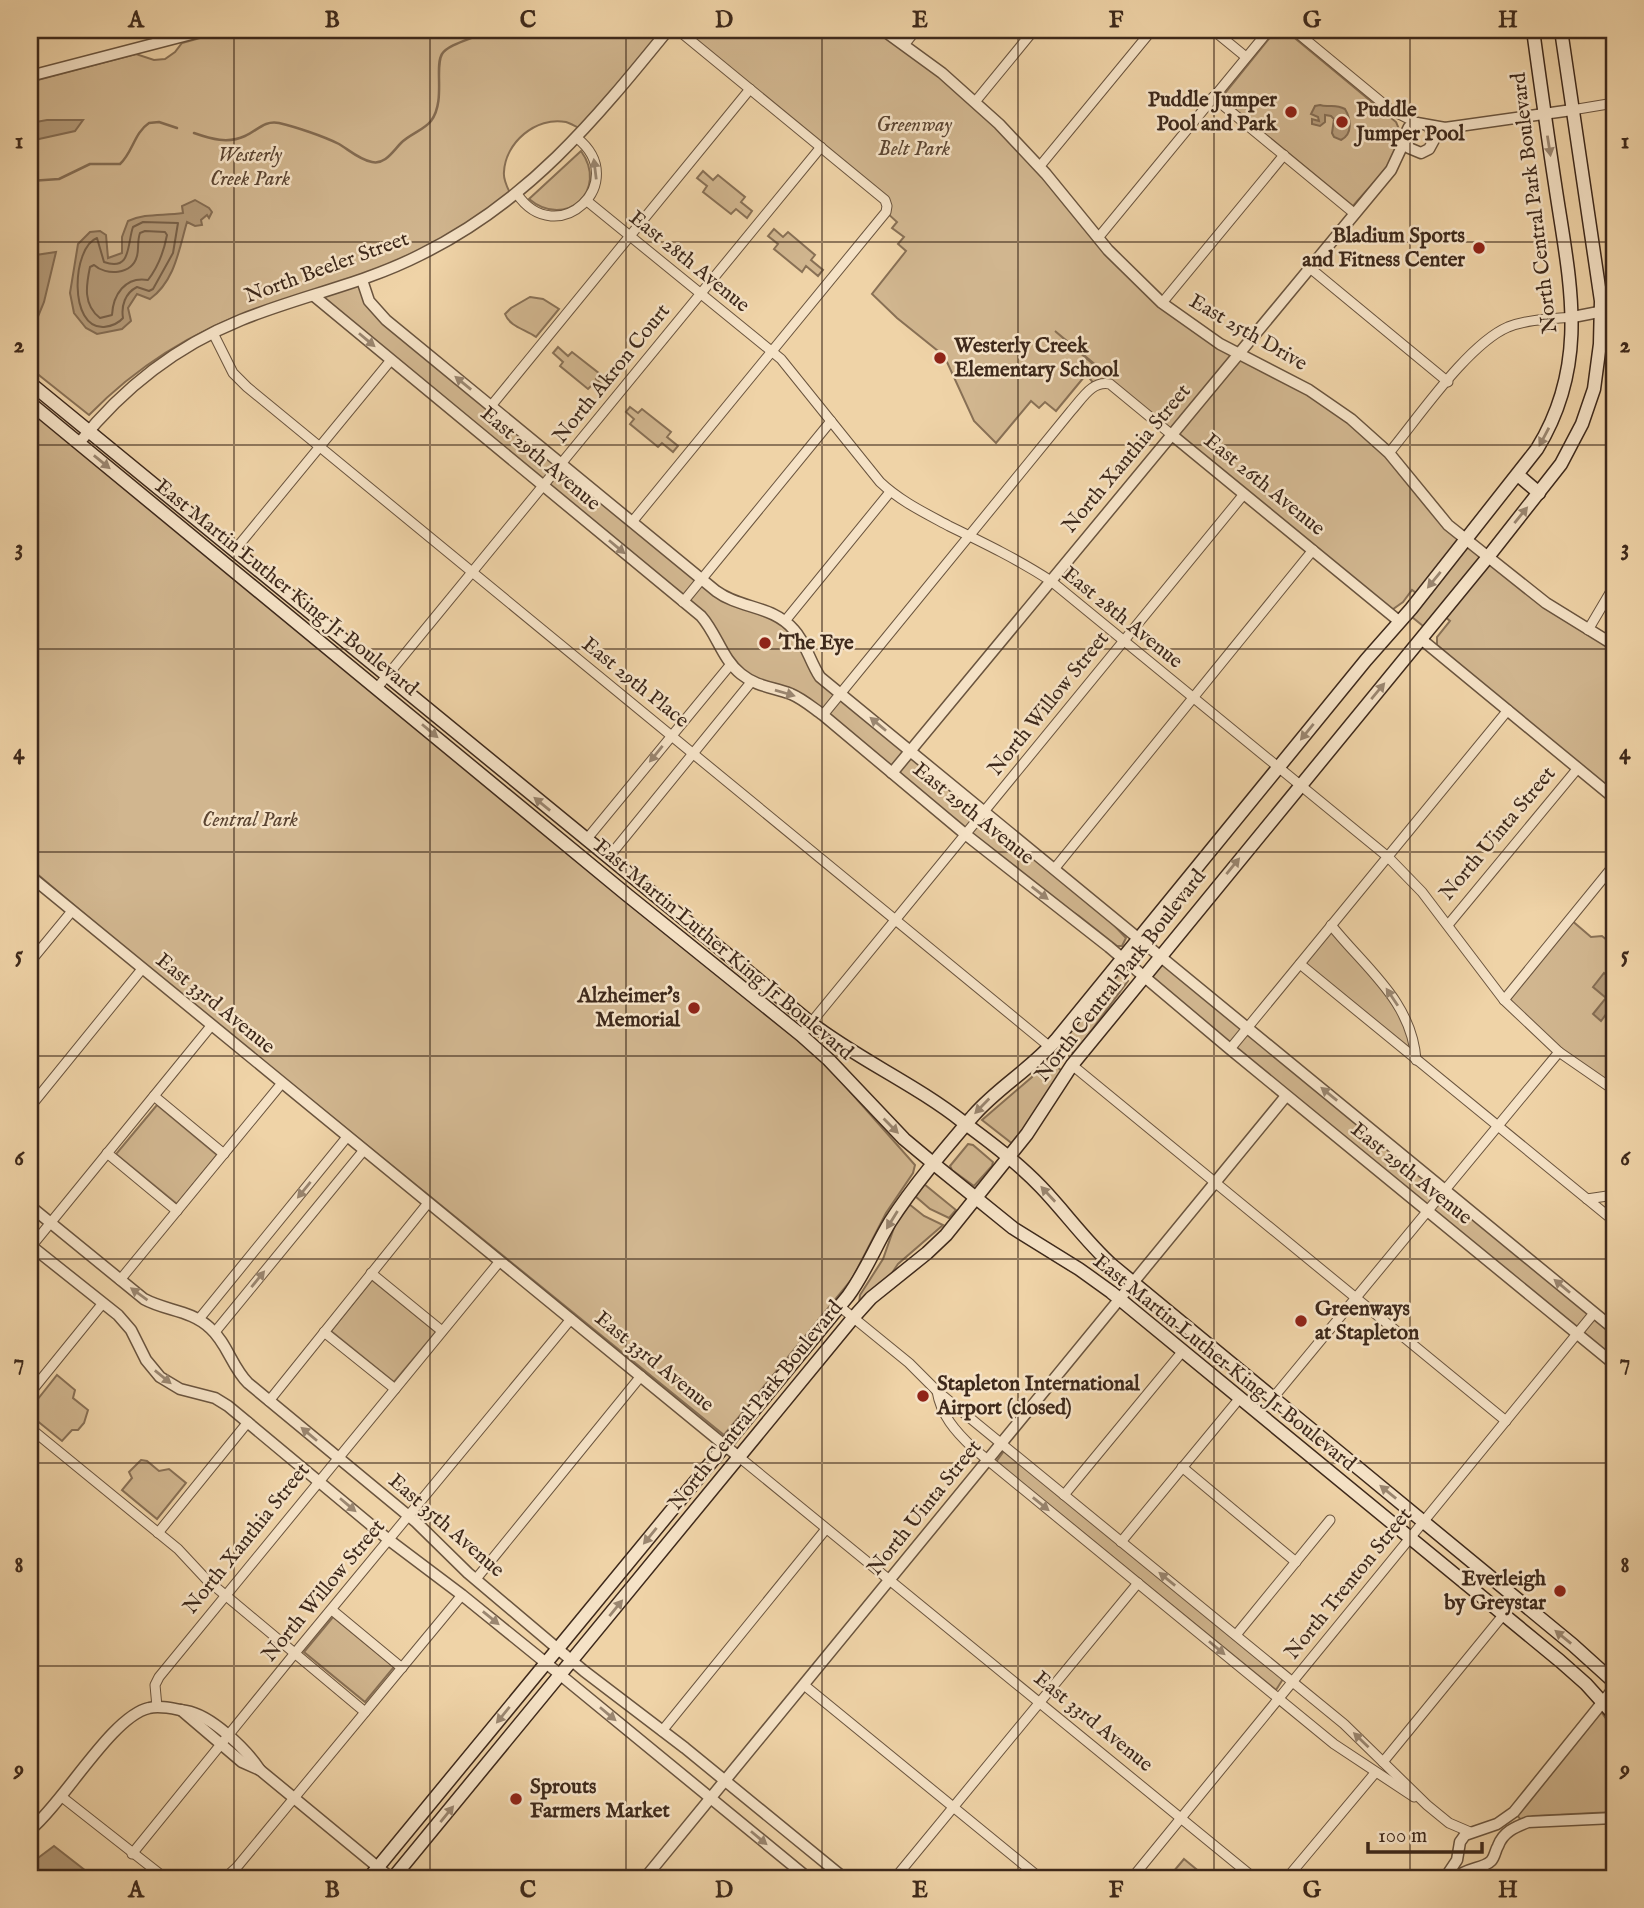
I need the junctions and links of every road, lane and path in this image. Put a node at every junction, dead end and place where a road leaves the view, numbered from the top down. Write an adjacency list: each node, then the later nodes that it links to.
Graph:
1 (155, 30): 14 (street)
2 (207, 30): 14 (street)
3 (668, 30): 28 (street, North Beeler Street)
4 (678, 30): 18 (street)
5 (883, 30): 15 (street, East 25th Drive)
6 (916, 30): 15 (street)
7 (1034, 30): 20 (street)
8 (1152, 30): 34 (street)
9 (1213, 30): 16 (street)
10 (1269, 30): 16 (street)
11 (1294, 30): 22 (street)
12 (1533, 30): 24 (main road, North Central Park Boulevard)
13 (1561, 30): 23 (main road, North Central Park Boulevard)
14 (158, 42): 17 (street)
15 (904, 45): 20 (street, East 25th Drive)
16 (1246, 57): 19 (street)
17 (30, 76)
18 (750, 89): 31 (street); 39 (street)
19 (1213, 97): 33 (street); 40 (street)
20 (975, 102): 34 (street, East 25th Drive)
21 (1614, 103): 23 (street)
22 (1391, 110): 25 (street); 29 (street)
23 (1572, 110): 24 (street); 47 (main road, North Central Park Boulevard)
24 (1544, 113): 26 (street); 48 (main road, North Central Park Boulevard, one-way to 48)
25 (1417, 123): 27 (street); 29 (street)
26 (1464, 125): 27 (street); 30 (street)
27 (1429, 126): 30 (street)
28 (577, 138): 36 (street, North Beeler Street); 37 (street, one-way to 28)
29 (1405, 138): 32 (street); 35 (street, North Xanthia Street)
30 (1434, 142): 32 (street)
31 (821, 147): 43 (street, North Akron Court); 50 (street)
32 (1417, 152): 35 (street, North Xanthia Street)
33 (1283, 155): 38 (street); 45 (street)
34 (1040, 166): 40 (street, East 25th Drive)
35 (1391, 170): 38 (street, North Xanthia Street)
36 (517, 194): 37 (street); 42 (street, North Beeler Street)
37 (587, 201): 39 (street, East 28th Avenue)
38 (1355, 214): 41 (street, North Xanthia Street)
39 (630, 236): 43 (street, East 28th Avenue); 56 (street)
40 (1098, 238): 45 (street, East 25th Drive)
41 (1310, 268): 51 (street, North Xanthia Street); 53 (street)
42 (362, 281): 44 (street, North Beeler Street); 56 (street, East 29th Avenue, one-way to 42)
43 (701, 293): 50 (street, East 28th Avenue); 63 (street, North Akron Court)
44 (314, 296): 49 (street, North Beeler Street); 52 (street, East 29th Avenue, one-way to 52)
45 (1162, 303): 51 (street, East 25th Drive)
46 (1614, 309): 47 (street)
47 (1600, 311): 48 (street); 67 (main road, North Central Park Boulevard)
48 (1573, 317): 53 (street); 64 (main road, North Central Park Boulevard, one-way to 64)
49 (213, 333): 58 (street, North Beeler Street); 61 (street, East 29th Place)
50 (772, 351): 57 (street, East 28th Avenue); 69 (street)
51 (1239, 354): 59 (street, North Xanthia Street); 62 (street, East 25th Drive)
52 (391, 360): 61 (street); 65 (street, East 29th Avenue)
53 (1448, 382): 62 (street)
54 (30, 383): 58 (main road, East Martin Luther King Jr Boulevard)
55 (30, 403): 60 (main road, East Martin Luther King Jr Boulevard)
56 (491, 406): 63 (street, East 29th Avenue)
57 (831, 421): 66 (street, East 28th Avenue); 76 (street)
58 (88, 431): 60 (street, North Beeler Street); 73 (main road, East Martin Luther King Jr Boulevard)
59 (1172, 435): 68 (street, East 26th Avenue); 70 (street, East 26th Avenue); 77 (street, North Xanthia Street)
60 (79, 443): 89 (main road, East Martin Luther King Jr Boulevard, one-way to 89)
61 (320, 447): 73 (street); 75 (street, East 29th Place)
62 (1389, 453): 71 (street, East 25th Drive)
63 (561, 463): 65 (street, North Akron Court); 69 (street, East 29th Avenue)
64 (1518, 475): 67 (main road); 71 (main road, North Central Park Boulevard)
65 (543, 486): 75 (street, North Akron Court); 79 (street, East 29th Avenue, one-way to 79)
66 (890, 492): 70 (street, East 28th Avenue); 80 (street)
67 (1539, 493): 74 (main road, North Central Park Boulevard, one-way to 67)
68 (1244, 494): 72 (street, East 26th Avenue); 84 (street, North Willow Street)
69 (632, 522): 76 (street, East 29th Avenue)
70 (969, 536): 77 (street, East 28th Avenue); 90 (street)
71 (1467, 540): 74 (street, East 25th Drive); 81 (main road, North Central Park Boulevard, one-way to 81)
72 (1313, 550): 81 (street, East 26th Avenue); 91 (street)
73 (234, 551): 87 (main road, East Martin Luther King Jr Boulevard)
74 (1488, 557): 82 (street, East 25th Drive); 83 (main road, North Central Park Boulevard)
75 (472, 572): 87 (street, North Akron Court); 94 (street, East 29th Place)
76 (702, 579): 79 (street); 80 (street, East 29th Avenue)
77 (1051, 581): 84 (street, East 28th Avenue); 95 (street, North Xanthia Street)
78 (1614, 586): 82 (street)
79 (683, 602): 86 (street, East 29th Avenue)
80 (785, 621): 90 (street, East 29th Avenue)
81 (1400, 622): 97 (main road, North Central Park Boulevard, one-way to 97)
82 (1588, 630): 85 (street, East 25th Drive)
83 (1421, 639): 92 (street); 100 (main road, North Central Park Boulevard, one-way to 83)
84 (1124, 640): 91 (street, East 28th Avenue); 102 (street, North Willow Street)
85 (1614, 645)
86 (731, 664): 88 (street, East 29th Avenue); 94 (street)
87 (386, 677): 89 (street, North Akron Court); 104 (main road, East Martin Luther King Jr Boulevard, one-way to 87)
88 (752, 681): 93 (street, East 29th Avenue, one-way to 93); 96 (street)
89 (377, 688): 125 (main road, East Martin Luther King Jr Boulevard, one-way to 125)
90 (841, 694): 93 (street); 95 (street, East 29th Avenue, one-way to 90)
91 (1193, 698): 97 (street, East 28th Avenue); 108 (street)
92 (1507, 710): 98 (street); 105 (street)
93 (823, 715): 99 (street, East 29th Avenue)
94 (671, 736): 96 (street, East 29th Place); 104 (street, one-way to 104)
95 (911, 751): 99 (street, North Xanthia Street); 102 (street, East 29th Avenue)
96 (693, 754): 106 (street); 111 (street, East 29th Place)
97 (1278, 767): 100 (street, East 28th Avenue); 114 (main road, North Central Park Boulevard)
98 (1578, 768): 101 (street); 113 (street, North Uinta Street)
99 (892, 773): 103 (street, East 29th Avenue)
100 (1300, 785): 105 (street, East 28th Avenue); 115 (main road, North Central Park Boulevard, one-way to 100)
101 (1614, 798)
102 (984, 811): 103 (street, North Willow Street); 108 (street, East 29th Avenue)
103 (965, 834): 111 (street, North Willow Street); 116 (street, East 29th Avenue, one-way to 116)
104 (586, 840): 106 (main road, East Martin Luther King Jr Boulevard)
105 (1388, 857): 112 (street); 113 (street, East 28th Avenue)
106 (607, 858): 122 (main road, East Martin Luther King Jr Boulevard)
107 (1614, 865): 121 (street)
108 (1055, 868): 114 (street, East 29th Avenue)
109 (30, 876): 110 (street, East 33rd Avenue)
110 (72, 911): 117 (street); 119 (street, East 33rd Avenue)
111 (895, 919): 122 (street, North Willow Street); 126 (street, East 29th Place)
112 (1332, 925): 118 (street); 129 (street, one-way to 112)
113 (1448, 925): 121 (street, East 28th Avenue)
114 (1139, 939): 115 (street, East 29th Avenue); 116 (main road, North Central Park Boulevard)
115 (1160, 956): 120 (main road, North Central Park Boulevard); 124 (street, East 29th Avenue)
116 (1123, 959): 120 (street, East 29th Avenue); 126 (main road, North Central Park Boulevard)
117 (30, 962)
118 (1300, 964): 124 (street); 129 (street)
119 (142, 969): 123 (street, East 33rd Avenue); 135 (street)
120 (1144, 976): 127 (street, East 29th Avenue); 130 (main road, North Central Park Boulevard)
121 (1504, 1000): 128 (street, East 28th Avenue)
122 (811, 1023): 125 (street, North Willow Street); 136 (main road, East Martin Luther King Jr Boulevard)
123 (211, 1026): 131 (street, East 33rd Avenue); 133 (street)
124 (1247, 1028): 127 (street); 145 (street, East 29th Avenue, one-way to 124)
125 (801, 1035): 143 (main road, East Martin Luther King Jr Boulevard, one-way to 143)
126 (1050, 1047): 136 (main road, North Central Park Boulevard, one-way to 136)
127 (1230, 1049): 134 (street, East 29th Avenue)
128 (1559, 1052): 132 (street, East 28th Avenue); 137 (street)
129 (1416, 1060): 137 (street)
130 (1072, 1065): 142 (main road, North Central Park Boulevard); 144 (street)
131 (282, 1083): 138 (street, East 33rd Avenue); 141 (street)
132 (1614, 1090)
133 (154, 1096): 140 (street); 141 (street)
134 (1286, 1096): 144 (street, North Uinta Street); 152 (street, East 29th Avenue)
135 (30, 1107)
136 (966, 1124): 142 (main road, East Martin Luther King Jr Boulevard); 143 (main road, North Central Park Boulevard)
137 (1498, 1126): 145 (street); 148 (street)
138 (347, 1137): 139 (street, East 33rd Avenue); 166 (street, one-way to 166)
139 (364, 1150): 149 (street, East 33rd Avenue); 170 (street, one-way to 139)
140 (107, 1153): 151 (street); 154 (street)
141 (225, 1154): 151 (street)
142 (1008, 1158): 147 (main road, North Central Park Boulevard); 159 (main road, East Martin Luther King Jr Boulevard, one-way to 142)
143 (934, 1164): 147 (main road, East Martin Luther King Jr Boulevard); 163 (main road, North Central Park Boulevard, one-way to 163)
144 (1215, 1183): 159 (street, North Uinta Street); 160 (street)
145 (1445, 1190): 152 (street); 164 (street, East 29th Avenue, one-way to 145)
146 (1614, 1195): 148 (street)
147 (976, 1198): 161 (main road, East Martin Luther King Jr Boulevard); 165 (main road, North Central Park Boulevard)
148 (1587, 1199): 153 (street)
149 (428, 1203): 156 (street, East 33rd Avenue); 157 (street)
150 (30, 1206): 154 (street, East 35th Avenue)
151 (177, 1211): 158 (street)
152 (1427, 1211): 160 (street); 172 (street, East 29th Avenue)
153 (1614, 1221)
154 (50, 1223): 155 (street); 158 (street, East 35th Avenue)
155 (30, 1246): 162 (street, East 35th Avenue)
156 (500, 1261): 167 (street, East 33rd Avenue); 169 (street, North Xanthia Street)
157 (371, 1273): 169 (street); 171 (street)
158 (120, 1280): 166 (street, East 35th Avenue, one-way to 158)
159 (1133, 1283): 161 (street, North Uinta Street); 179 (main road, East Martin Luther King Jr Boulevard)
160 (1356, 1297): 179 (street); 182 (street)
161 (1120, 1300): 173 (main road, East Martin Luther King Jr Boulevard); 185 (street, North Uinta Street)
162 (103, 1303): 178 (street); 183 (street, East 35th Avenue, one-way to 183)
163 (839, 1306): 165 (street); 186 (main road, North Central Park Boulevard)
164 (1594, 1313): 168 (street, East 29th Avenue); 172 (street, North Trenton Street)
165 (853, 1318): 177 (street); 187 (main road, North Central Park Boulevard)
166 (199, 1319): 170 (street, East 35th Avenue)
167 (571, 1319): 175 (street, East 33rd Avenue); 193 (street, North Willow Street)
168 (1614, 1329)
169 (442, 1331): 176 (street, North Xanthia Street)
170 (215, 1332): 181 (street, East 35th Avenue)
171 (324, 1332): 176 (street); 181 (street)
172 (1577, 1334): 174 (street, East 29th Avenue); 182 (street, North Trenton Street)
173 (1182, 1352): 180 (main road, East Martin Luther King Jr Boulevard); 192 (street)
174 (1614, 1364)
175 (641, 1376): 186 (street, East 33rd Avenue); 202 (street)
176 (395, 1389): 188 (street, North Xanthia Street)
177 (937, 1391): 185 (street); 189 (street)
178 (30, 1393)
179 (1272, 1398): 195 (main road, East Martin Luther King Jr Boulevard, one-way to 179)
180 (1239, 1399): 190 (street); 198 (main road, East Martin Luther King Jr Boulevard)
181 (269, 1401): 188 (street, East 35th Avenue, one-way to 181)
182 (1506, 1421): 195 (street, North Trenton Street)
183 (248, 1422): 191 (street, East 35th Avenue); 197 (street)
184 (30, 1427): 197 (street)
185 (1002, 1444): 189 (street, North Uinta Street); 192 (street)
186 (725, 1446): 187 (street, East 33rd Avenue); 210 (main road, North Central Park Boulevard, one-way to 210)
187 (739, 1457): 196 (street, East 33rd Avenue); 212 (main road, North Central Park Boulevard, one-way to 187)
188 (338, 1458): 191 (street, North Xanthia Street); 193 (street, East 35th Avenue)
189 (988, 1460): 203 (street, North Uinta Street); 204 (street, one-way to 204)
190 (1182, 1467): 200 (street); 201 (street)
191 (319, 1481): 199 (street, East 35th Avenue, one-way to 199); 205 (street, North Xanthia Street)
192 (1064, 1495): 200 (street)
193 (408, 1516): 199 (street, North Willow Street); 202 (street, East 35th Avenue)
194 (1330, 1520): 201 (street)
195 (1423, 1522): 198 (street, North Trenton Street); 217 (main road, East Martin Luther King Jr Boulevard, one-way to 195)
196 (827, 1529): 203 (street, East 33rd Avenue); 226 (street)
197 (158, 1533): 205 (street)
198 (1410, 1538): 208 (main road, East Martin Luther King Jr Boulevard); 216 (street, North Trenton Street)
199 (389, 1539): 206 (street, East 35th Avenue); 207 (street, North Willow Street)
200 (1121, 1542): 209 (street, one-way to 200)
201 (1296, 1562): 209 (street)
202 (475, 1579): 210 (street, East 35th Avenue)
203 (890, 1580): 218 (street, North Uinta Street); 222 (street, East 33rd Avenue)
204 (1138, 1583): 220 (street, one-way to 220); 222 (street)
205 (226, 1595): 211 (street); 223 (street, North Xanthia Street)
206 (462, 1595): 213 (street, East 35th Avenue, one-way to 213); 214 (street)
207 (331, 1610): 211 (street, North Willow Street); 214 (street)
208 (1504, 1614): 221 (main road, East Martin Luther King Jr Boulevard); 228 (street)
209 (1236, 1635): 216 (street)
210 (558, 1647): 212 (street, East 35th Avenue); 213 (main road, North Central Park Boulevard)
211 (295, 1653): 224 (street); 227 (street, North Willow Street)
212 (573, 1661): 215 (main road, North Central Park Boulevard); 226 (street, East 35th Avenue)
213 (546, 1663): 215 (street, East 35th Avenue); 245 (main road, North Central Park Boulevard, one-way to 245)
214 (402, 1668): 224 (street)
215 (561, 1675): 233 (street, East 35th Avenue, one-way to 233); 249 (main road, North Central Park Boulevard, one-way to 215)
216 (1292, 1682): 220 (street, North Trenton Street); 228 (street, one-way to 216)
217 (1614, 1682)
218 (804, 1685): 230 (street, North Uinta Street); 235 (street)
219 (1614, 1688): 221 (street)
220 (1278, 1699): 229 (street); 236 (street, North Trenton Street)
221 (1603, 1702): 225 (main road, East Martin Luther King Jr Boulevard); 240 (street)
222 (1039, 1703): 235 (street); 236 (street, East 33rd Avenue)
223 (157, 1707): 227 (street); 231 (street)
224 (365, 1712): 232 (street)
225 (1614, 1715)
226 (662, 1731): 230 (street, East 35th Avenue)
227 (224, 1740): 232 (street); 243 (street, North Willow Street)
228 (1383, 1762): 234 (street)
229 (1375, 1773): 234 (street); 257 (street)
230 (725, 1781): 233 (street, North Uinta Street); 252 (street, East 35th Avenue)
231 (62, 1797): 239 (street); 243 (street)
232 (294, 1798): 245 (street); 247 (street)
233 (711, 1799): 250 (street, North Uinta Street); 251 (street, East 35th Avenue, one-way to 251)
234 (1427, 1805): 238 (street)
235 (953, 1807): 253 (street); 254 (street)
236 (1181, 1818): 255 (street, North Trenton Street); 256 (street, East 33rd Avenue)
237 (1614, 1818): 242 (street)
238 (1449, 1823): 240 (street); 241 (street)
239 (30, 1830)
240 (1476, 1831): 241 (street); 242 (street)
241 (1460, 1847): 244 (street); 258 (street)
242 (1496, 1848): 244 (street)
243 (132, 1854): 246 (street)
244 (1476, 1866): 259 (street)
245 (378, 1868): 248 (main road, North Central Park Boulevard); 249 (street)
246 (165, 1878)
247 (225, 1878)
248 (369, 1878)
249 (392, 1878)
250 (645, 1878)
251 (807, 1878)
252 (844, 1878)
253 (895, 1878)
254 (1040, 1878)
255 (1132, 1878)
256 (1254, 1878)
257 (1287, 1878)
258 (1445, 1878)
259 (1455, 1878)

